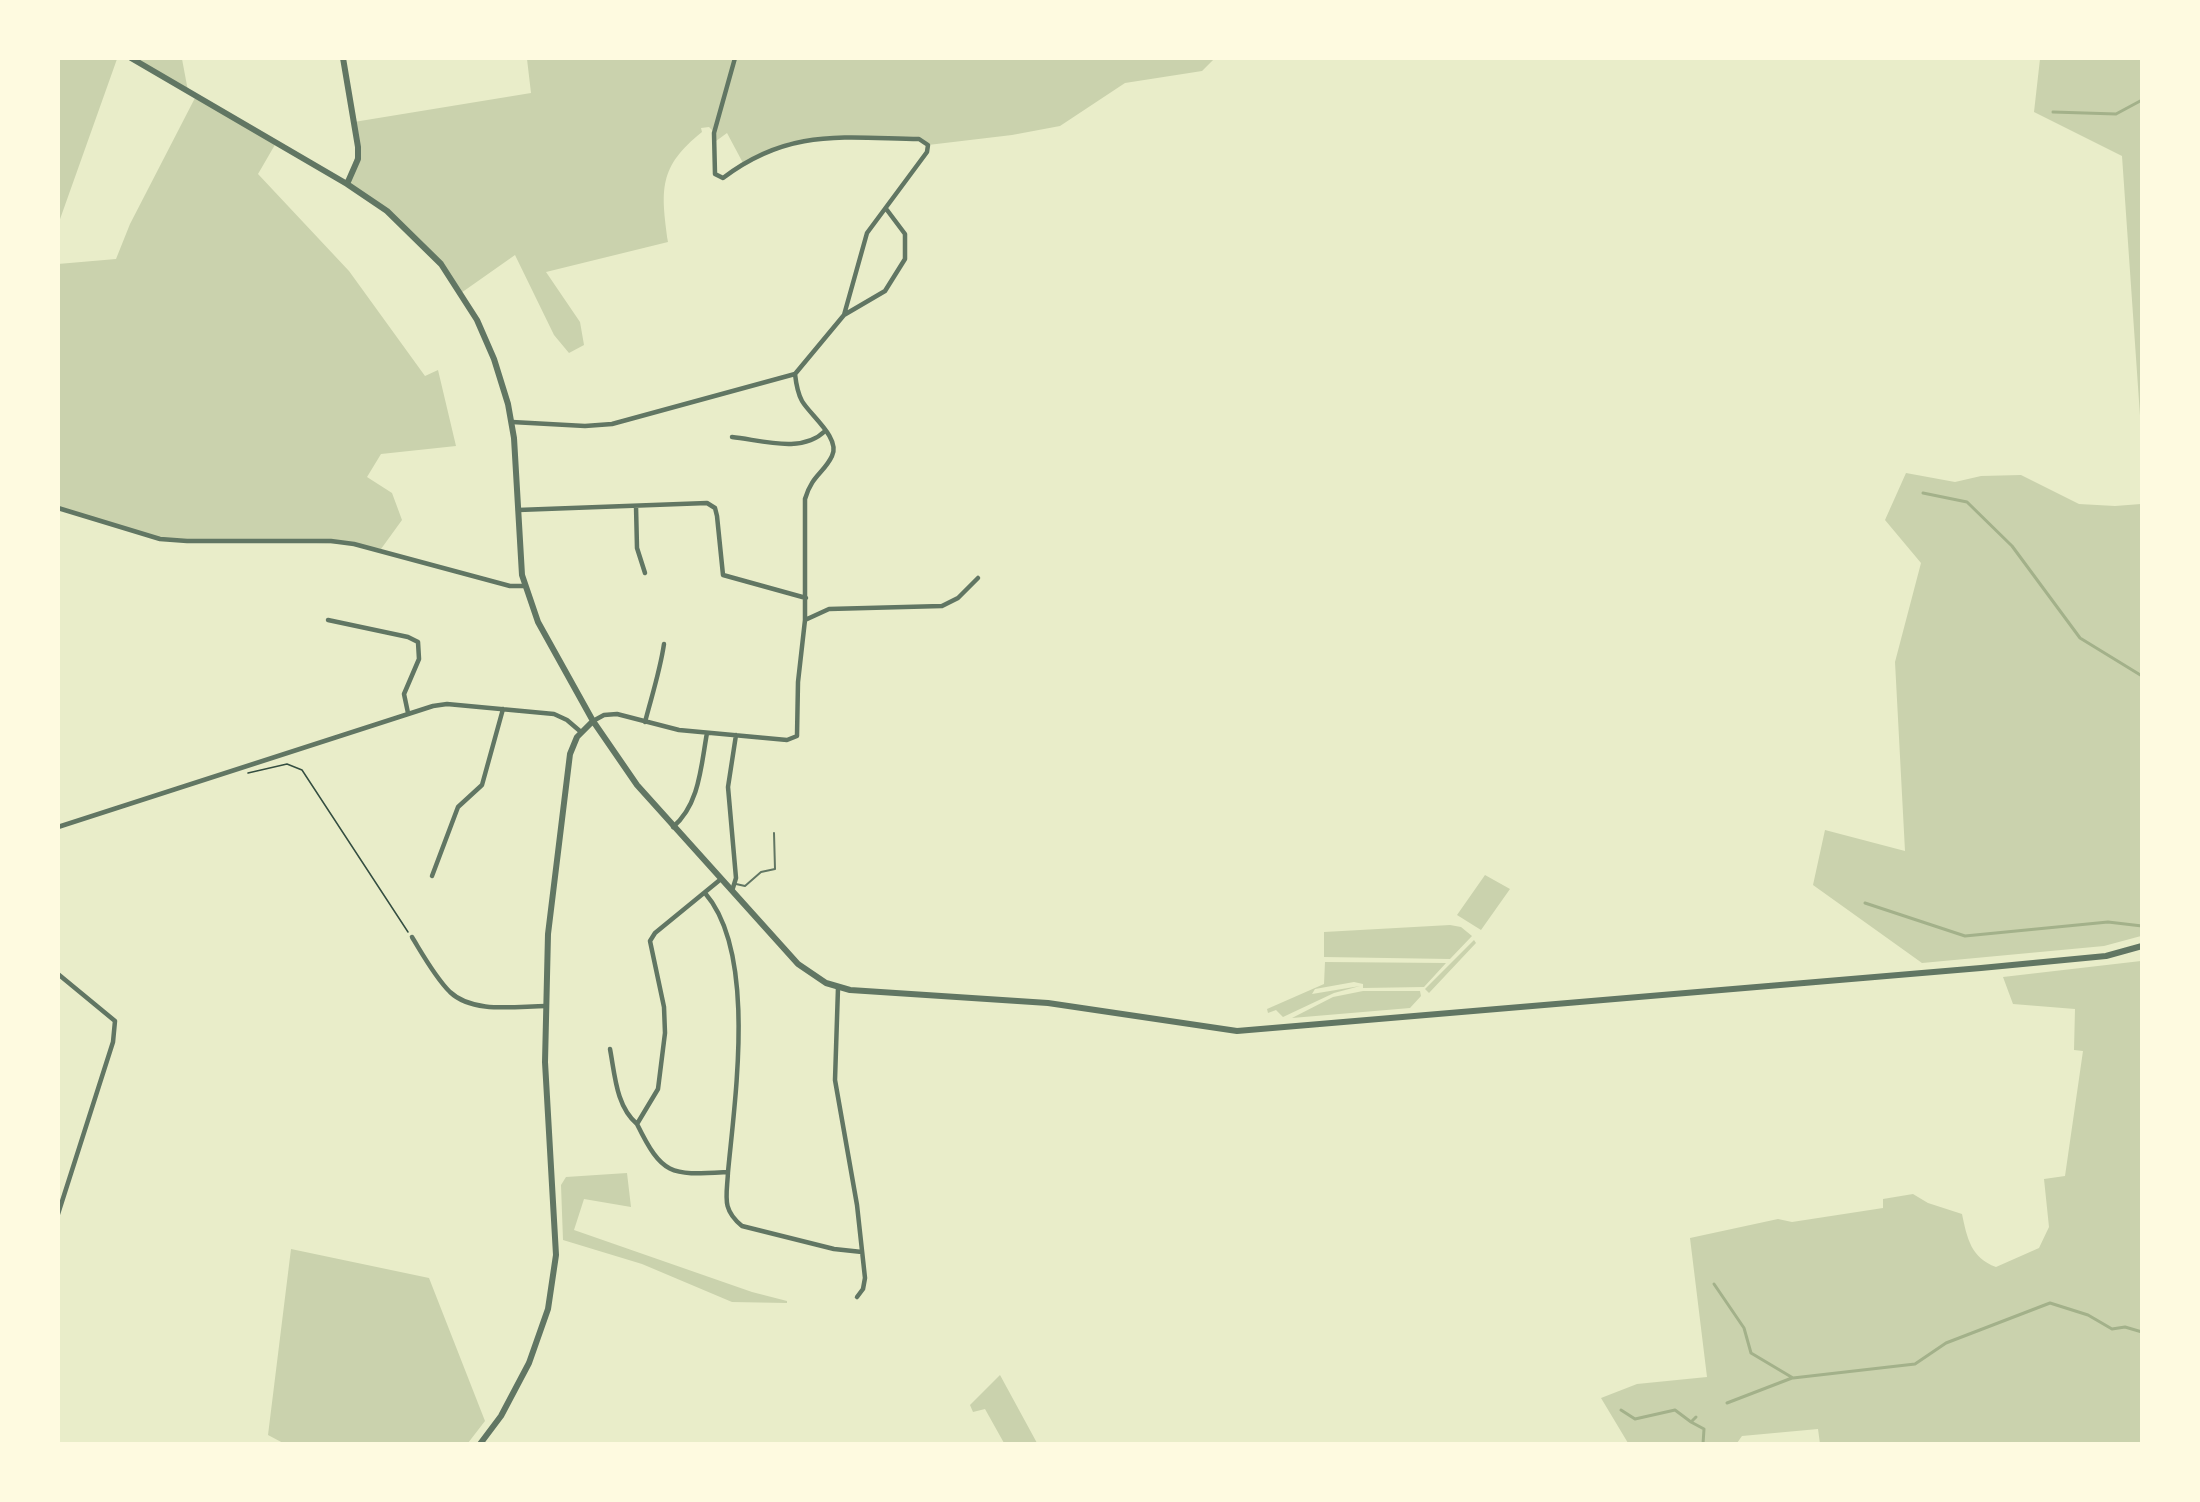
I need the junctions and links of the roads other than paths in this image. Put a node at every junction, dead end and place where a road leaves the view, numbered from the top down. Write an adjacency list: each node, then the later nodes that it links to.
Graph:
1 (131, 58): 4 (street)
2 (343, 58): 4 (street)
3 (735, 58): 5 (street)
4 (347, 184): 8 (street)
5 (887, 210): 6 (street); 6 (street)
6 (844, 315): 7 (street)
7 (795, 374): 8 (street); 9 (street)
8 (512, 422): 13 (street)
9 (825, 431): 10 (street); 17 (street)
10 (732, 437)
11 (636, 506): 13 (street); 14 (street); 17 (street)
12 (58, 508): 16 (street)
13 (518, 510): 16 (street)
14 (645, 573)
15 (978, 578): 19 (street)
16 (524, 586): 23 (street)
17 (806, 598): 19 (street)
18 (328, 620): 22 (street)
19 (805, 620): 27 (street)
20 (664, 644): 24 (street)
21 (503, 709): 22 (street); 25 (street); 31 (street)
22 (408, 713): 28 (street)
23 (593, 721): 24 (street); 25 (street); 29 (street)
24 (645, 722): 26 (street)
25 (580, 732): 40 (street)
26 (707, 733): 27 (street); 29 (street)
27 (736, 735): 33 (street)
28 (58, 827)
29 (673, 827): 32 (street)
30 (774, 833): 33 (lane)
31 (432, 876)
32 (721, 879): 34 (street); 35 (street)
33 (736, 884): 34 (street)
34 (732, 891): 39 (street)
35 (705, 893): 42 (street); 43 (street)
36 (412, 938): 40 (street)
37 (2142, 946): 39 (street)
38 (58, 974): 44 (street)
39 (838, 988): 45 (street)
40 (546, 1006): 47 (street)
41 (610, 1049): 42 (street)
42 (637, 1124): 43 (street)
43 (728, 1172): 45 (street)
44 (58, 1214)
45 (861, 1252): 46 (street)
46 (857, 1297)
47 (480, 1443)

